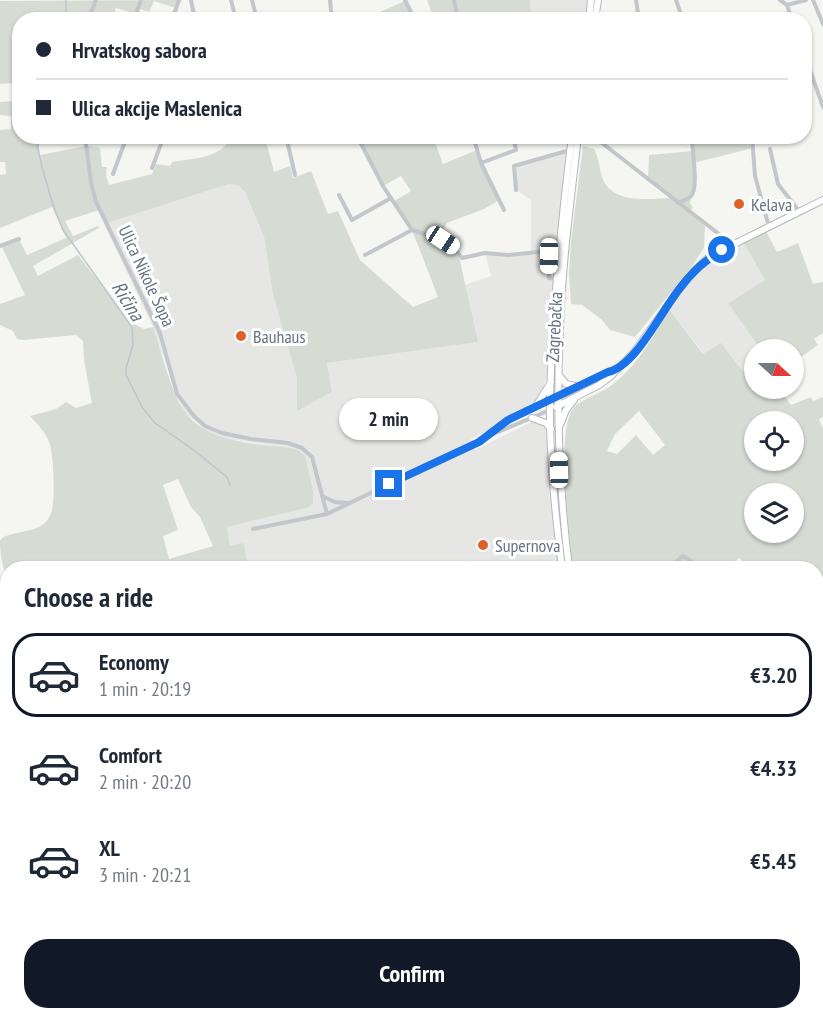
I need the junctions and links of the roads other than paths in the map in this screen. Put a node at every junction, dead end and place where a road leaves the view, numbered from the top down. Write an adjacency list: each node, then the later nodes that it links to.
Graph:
1 (780, 0): 4 (street)
2 (806, 0): 4 (street)
3 (813, 0): 6 (street)
4 (787, 5): 5 (street)
5 (789, 12)
6 (823, 24)
7 (812, 76): 8 (street)
8 (823, 107)
9 (86, 144): 55 (street, Ulica Nikole Šopa)
10 (124, 144): 25 (street)
11 (161, 144): 24 (street)
12 (288, 144): 26 (street)
13 (361, 144): 29 (street)
14 (475, 144): 23 (street)
15 (515, 144): 23 (street)
16 (571, 144): 22 (main road, Zagrebačka)
17 (577, 144): 42 (main road, Zagrebačka)
18 (603, 144): 31 (street)
19 (692, 144): 31 (street)
20 (753, 144): 34 (street)
21 (770, 149): 33 (street)
22 (570, 150): 27 (street); 40 (main road, Zagrebačka)
23 (481, 164): 32 (street)
24 (152, 168)
25 (114, 174)
26 (295, 175)
27 (516, 190)
28 (339, 195): 29 (street)
29 (391, 198): 35 (street)
30 (823, 200): 33 (main road)
31 (678, 203): 37 (street)
32 (504, 210)
33 (800, 211): 34 (main road)
34 (769, 227): 37 (main road)
35 (412, 230): 39 (street); 40 (street)
36 (19, 238): 38 (street)
37 (733, 245): 41 (main road)
38 (0, 246)
39 (366, 255)
40 (557, 279): 43 (main road, Zagrebačka)
41 (617, 370): 44 (main road); 46 (main road)
42 (559, 375): 44 (main road); 45 (main road, Zagrebačka)
43 (551, 381): 47 (main road, Zagrebačka); 48 (main road)
44 (580, 387): 45 (main road)
45 (558, 396): 47 (main road); 49 (main road, Zagrebačka)
46 (578, 397): 49 (main road); 52 (main road)
47 (550, 400): 48 (street); 50 (main road, Zagrebačka)
48 (536, 406): 54 (street)
49 (558, 406): 50 (main road); 52 (main road, Zagrebačka)
50 (550, 409): 51 (street); 53 (main road, Zagrebačka)
51 (532, 418): 53 (main road); 54 (street)
52 (559, 428): 60 (main road, Zagrebačka)
53 (551, 429): 59 (main road, Zagrebačka)
54 (491, 435): 56 (street)
55 (322, 496): 56 (street); 57 (street, Ulica Nikole Šopa)
56 (349, 503): 57 (street)
57 (327, 514): 58 (street)
58 (253, 529)
59 (561, 561)
60 (568, 561)
61 (677, 561): 62 (street)
62 (691, 561)

